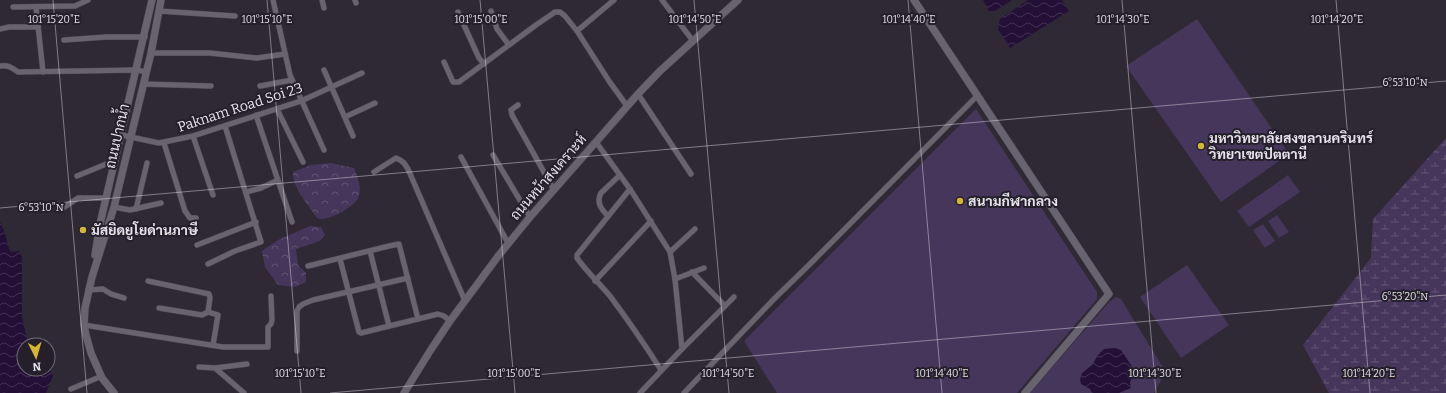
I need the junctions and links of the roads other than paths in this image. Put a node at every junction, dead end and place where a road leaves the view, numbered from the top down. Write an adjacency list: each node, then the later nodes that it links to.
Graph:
1 (52, 0): 11 (street)
2 (88, 0): 11 (street)
3 (152, 0): 22 (street, ถนนปากน้ำ)
4 (162, 0): 15 (street, ถนนปากน้ำ)
5 (273, 0): 27 (street)
6 (322, 0): 14 (street)
7 (614, 0): 21 (street)
8 (662, 0): 24 (street)
9 (738, 0): 24 (street, ถนนหน้าสงเคราะห์)
10 (914, 0): 42 (street)
11 (52, 6): 13 (street)
12 (13, 7): 13 (street)
13 (36, 7): 19 (street)
14 (324, 8)
15 (159, 11): 18 (street); 26 (street, ถนนปากน้ำ)
16 (491, 11): 25 (street)
17 (458, 12): 29 (street)
18 (235, 16)
19 (38, 27): 20 (street); 33 (street)
20 (0, 30)
21 (577, 31): 25 (street); 46 (street)
22 (145, 37): 23 (street); 31 (street, ถนนปากน้ำ)
23 (64, 40)
24 (693, 41): 41 (street, ถนนหน้าสงเคราะห์)
25 (509, 45): 29 (street)
26 (151, 53): 27 (street); 34 (street, ถนนปากน้ำ)
27 (285, 54): 36 (street)
28 (444, 62): 29 (street)
29 (484, 64)
30 (0, 66): 33 (street)
31 (136, 70): 33 (street); 34 (street); 51 (street, ถนนปากน้ำ)
32 (324, 70): 40 (street)
33 (43, 72)
34 (146, 72): 37 (street, ถนนปากน้ำ)
35 (362, 73): 40 (street, Paknam Road Soi 23)
36 (292, 80): 39 (street); 43 (street)
37 (143, 84): 38 (street); 54 (street, ถนนปากน้ำ)
38 (211, 86)
39 (260, 86)
40 (332, 87): 43 (street, Paknam Road Soi 23); 49 (street)
41 (638, 94): 46 (street, ถนนหน้าสงเคราะห์); 64 (street)
42 (978, 96): 125 (street); 126 (street)
43 (301, 101): 47 (street, Paknam Road Soi 23); 57 (street)
44 (375, 103): 49 (street)
45 (518, 105): 69 (street)
46 (628, 106): 55 (street, ถนนหน้าสงเคราะห์)
47 (277, 109): 48 (street, Paknam Road Soi 23); 61 (street)
48 (256, 115): 50 (street, Paknam Road Soi 23); 67 (street)
49 (345, 117): 53 (street)
50 (225, 126): 52 (street, Paknam Road Soi 23); 70 (street)
51 (121, 135): 54 (street, Paknam Road Soi 23); 60 (street, ถนนปากน้ำ)
52 (193, 136): 56 (street, Paknam Road Soi 23); 71 (street)
53 (353, 136)
54 (130, 137): 56 (street, Paknam Road Soi 23); 75 (street, ถนนปากน้ำ)
55 (596, 142): 65 (street); 69 (street, ถนนหน้าสงเคราะห์)
56 (164, 143): 79 (street)
57 (324, 150)
58 (494, 155): 78 (street)
59 (461, 157): 84 (street)
60 (116, 160): 66 (street); 72 (street, ถนนปากน้ำ)
61 (302, 162)
62 (147, 163): 76 (street)
63 (374, 172): 104 (street)
64 (691, 174)
65 (620, 175): 68 (street); 77 (street)
66 (77, 176)
67 (278, 180): 70 (street); 82 (street)
68 (630, 189): 77 (street); 80 (street)
69 (554, 190): 78 (street, ถนนหน้าสงเคราะห์)
70 (246, 192): 81 (street)
71 (213, 195)
72 (106, 198): 74 (street); 93 (street, ถนนปากน้ำ)
73 (161, 203): 76 (street)
74 (63, 208)
75 (114, 208): 76 (street); 93 (street, ถนนปากน้ำ)
76 (136, 208)
77 (608, 216): 97 (street)
78 (530, 217): 84 (street, ถนนหน้าสงเคราะห์)
79 (196, 218)
80 (651, 221): 87 (street); 97 (street)
81 (256, 222): 85 (street); 89 (street)
82 (292, 222)
83 (695, 229): 87 (street)
84 (508, 243): 104 (street, ถนนหน้าสงเคราะห์)
85 (197, 245)
86 (370, 251): 88 (street); 94 (street); 98 (street)
87 (670, 252): 95 (street)
88 (340, 259): 90 (street); 100 (street)
89 (208, 264)
90 (308, 266)
91 (704, 268): 92 (street)
92 (692, 272): 95 (street); 105 (street)
93 (92, 277): 99 (street, ถนนปากน้ำ)
94 (408, 278): 98 (street); 108 (street)
95 (675, 279): 113 (street)
96 (148, 280): 107 (street)
97 (595, 281): 118 (street)
98 (378, 285): 100 (street); 111 (street)
99 (88, 290): 103 (street); 110 (street, ถนนปากน้ำ)
100 (348, 293): 111 (street); 114 (street)
101 (271, 296): 112 (street)
102 (734, 297): 105 (street)
103 (124, 298)
104 (465, 301): 109 (street, ถนนหน้าสงเคราะห์)
105 (725, 306): 113 (street)
106 (159, 308): 107 (street)
107 (208, 312): 112 (street)
108 (418, 319): 109 (street); 111 (street)
109 (450, 321): 123 (street, ถนนหน้าสงเคราะห์)
110 (84, 325): 112 (street); 119 (street, ถนนปากน้ำ)
111 (389, 326)
112 (213, 345)
113 (682, 349): 118 (street)
114 (297, 352)
115 (247, 364): 117 (street)
116 (199, 367): 117 (street)
117 (215, 368): 122 (street)
118 (661, 370): 124 (street)
119 (102, 376): 120 (street); 121 (street, ถนนปากน้ำ)
120 (71, 389)
121 (111, 392)
122 (244, 393)
123 (404, 393)
124 (640, 393)
125 (684, 393)
126 (1025, 393)

